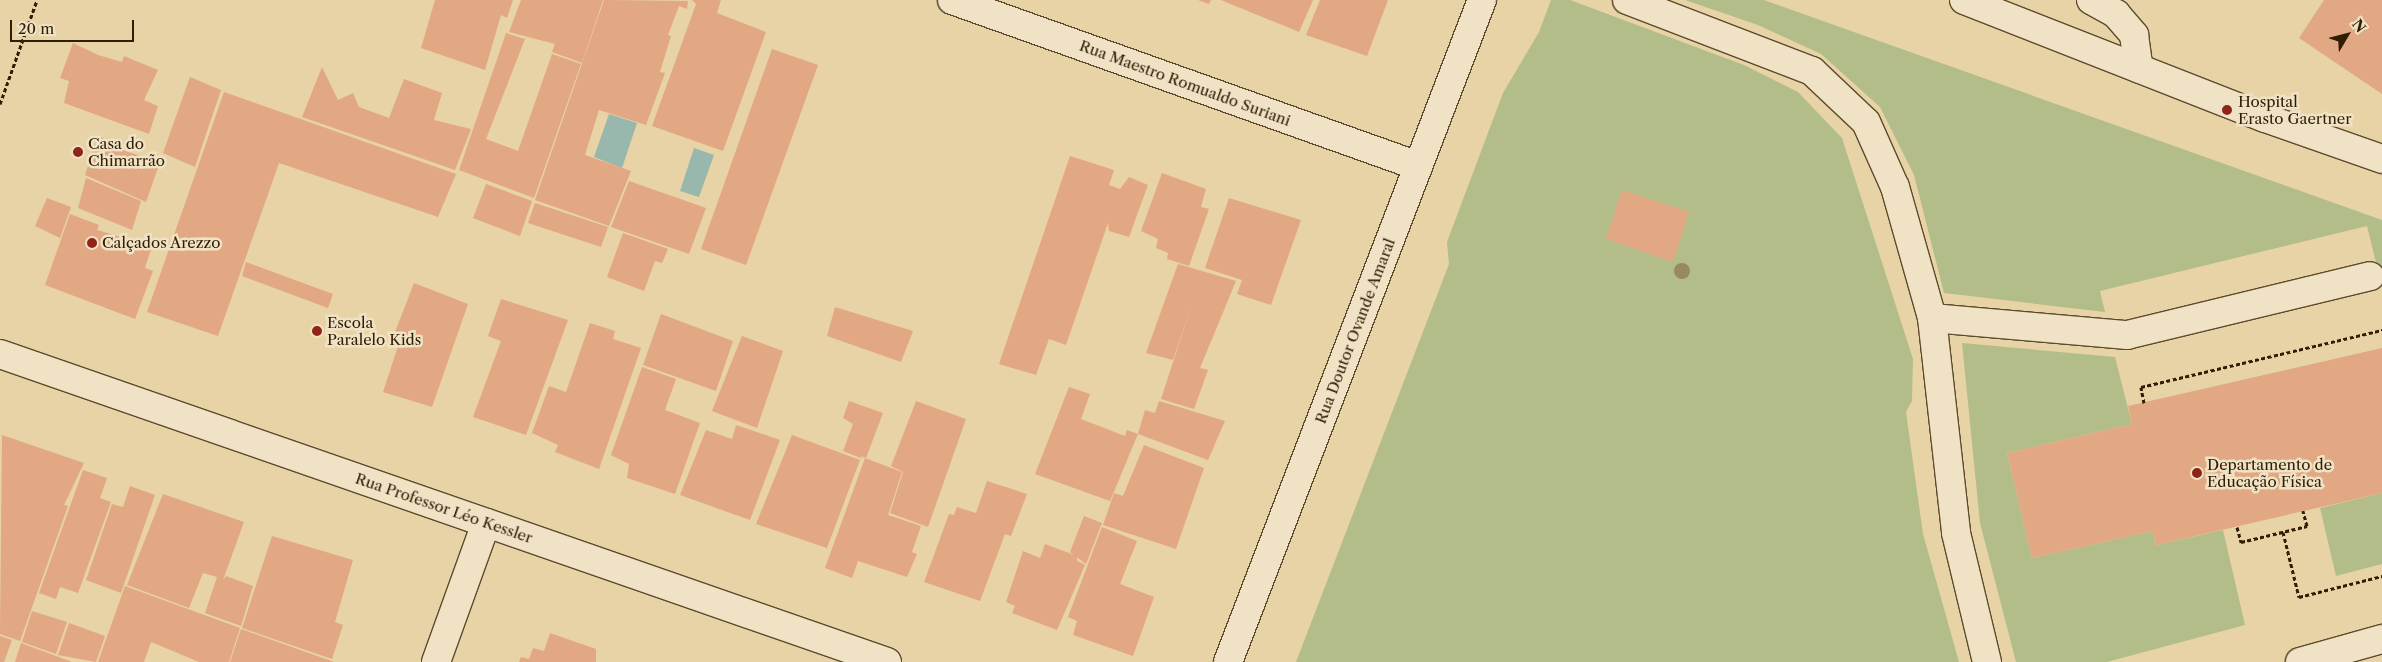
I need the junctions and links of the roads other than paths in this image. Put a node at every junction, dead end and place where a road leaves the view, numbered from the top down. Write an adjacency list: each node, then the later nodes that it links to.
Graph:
1 (952, 0): 8 (street, Rua Maestro Romualdo Suriani)
2 (1482, 0): 8 (street, Rua Doutor Ovande Amaral)
3 (1627, 0): 10 (street)
4 (1964, 0): 6 (street)
5 (2090, 0): 6 (street)
6 (2139, 69): 7 (street)
7 (2382, 159)
8 (1418, 166): 16 (street, Rua Doutor Ovande Amaral)
9 (2370, 276): 10 (street)
10 (1932, 318): 17 (street)
11 (0, 354): 12 (street, Rua Professor Léo Kessler)
12 (486, 523): 14 (street); 15 (street, Rua Professor Léo Kessler)
13 (2382, 639): 18 (street)
14 (436, 662)
15 (888, 662)
16 (1228, 662)
17 (1987, 662)
18 (2300, 662)

